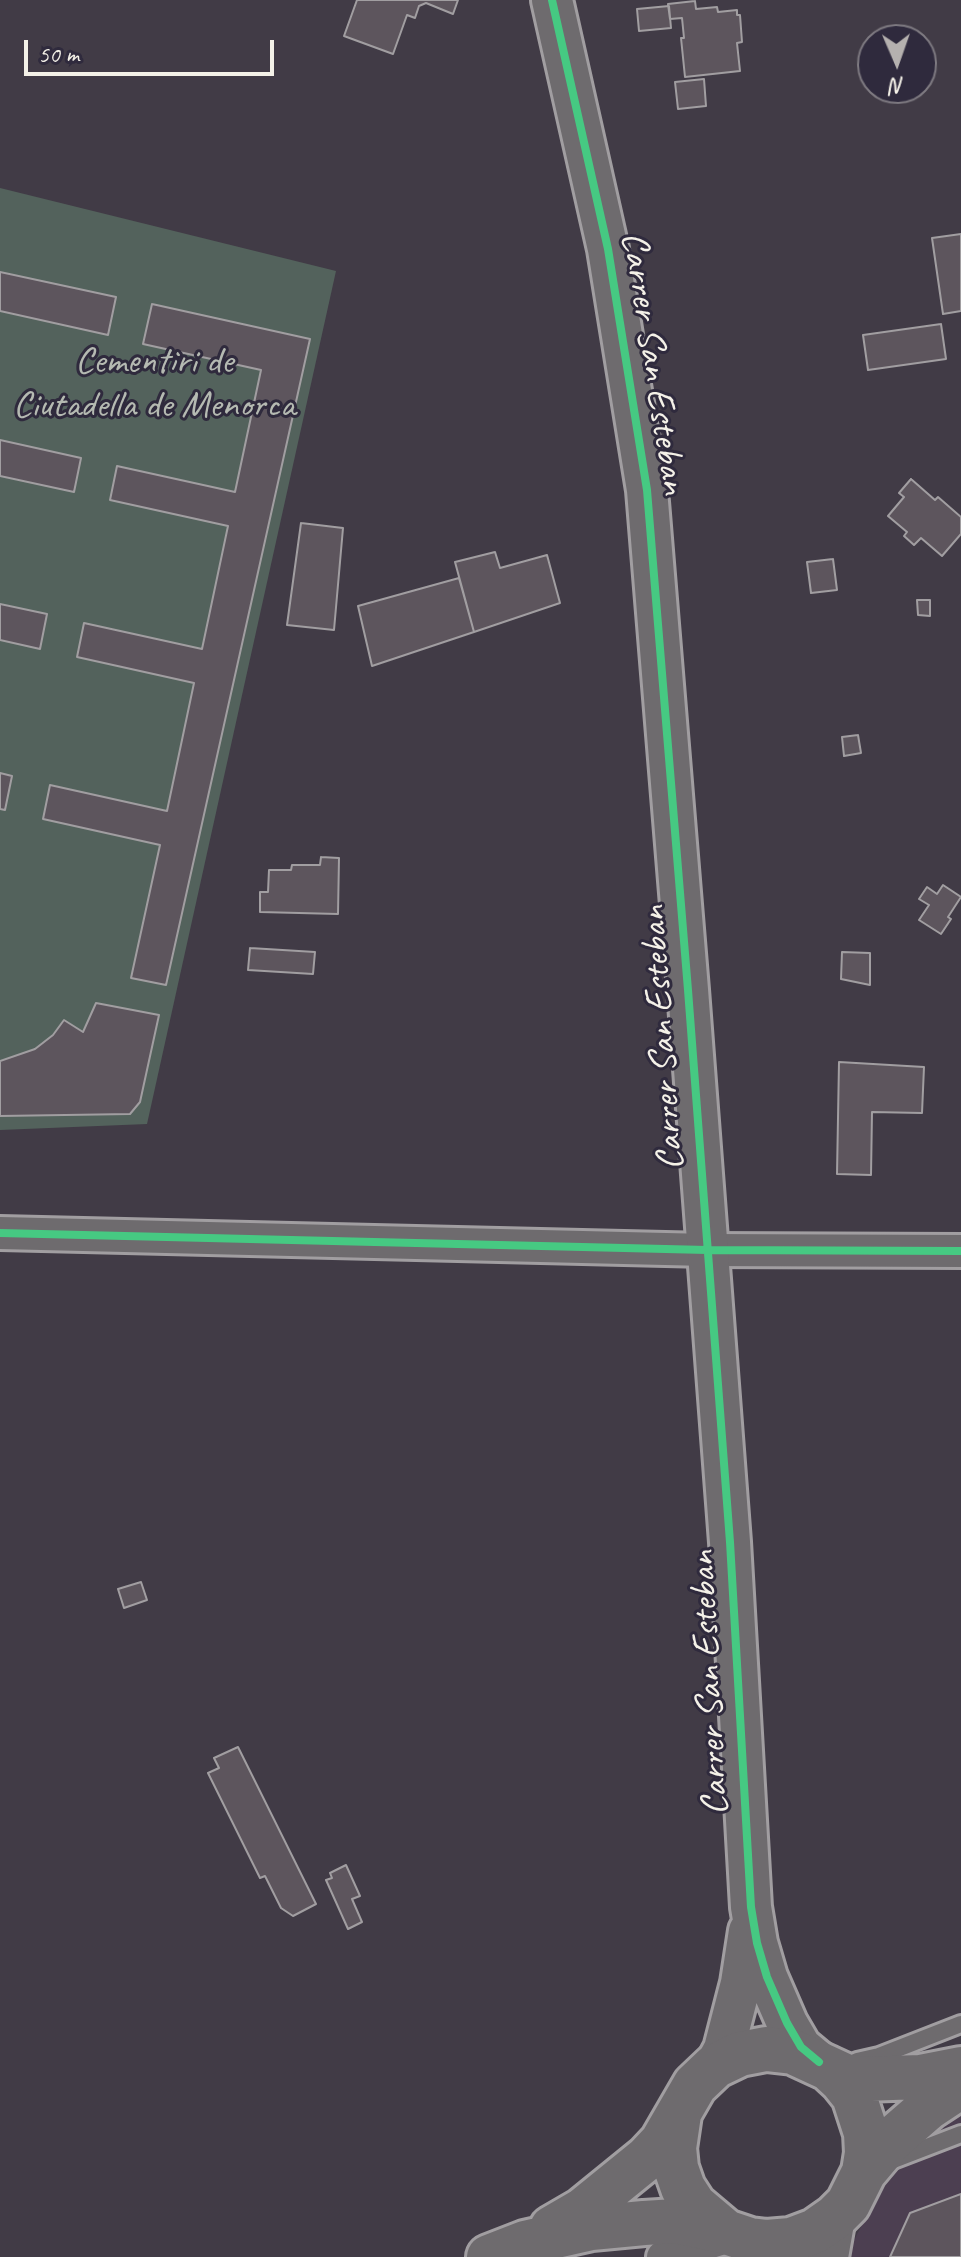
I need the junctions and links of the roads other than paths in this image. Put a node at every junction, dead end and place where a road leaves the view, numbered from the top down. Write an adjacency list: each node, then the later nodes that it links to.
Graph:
1 (552, 0): 3 (street, Carrer San Esteban)
2 (0, 1233): 3 (street)
3 (707, 1250): 4 (street); 5 (street, Carrer San Esteban)
4 (961, 1251)
5 (751, 1907): 7 (street, Carrer San Esteban); 8 (street, Carrer San Esteban)
6 (961, 2024): 7 (lane)
7 (823, 2065): 8 (main road); 9 (main road); 13 (main road)
8 (715, 2066): 11 (main road)
9 (961, 2069)
10 (961, 2086): 13 (main road)
11 (681, 2108): 15 (main road); 16 (main road)
12 (961, 2134): 13 (lane)
13 (864, 2172): 14 (main road)
14 (832, 2237): 15 (main road)
15 (752, 2241): 16 (main road); 17 (street)
16 (507, 2250)
17 (663, 2257)

